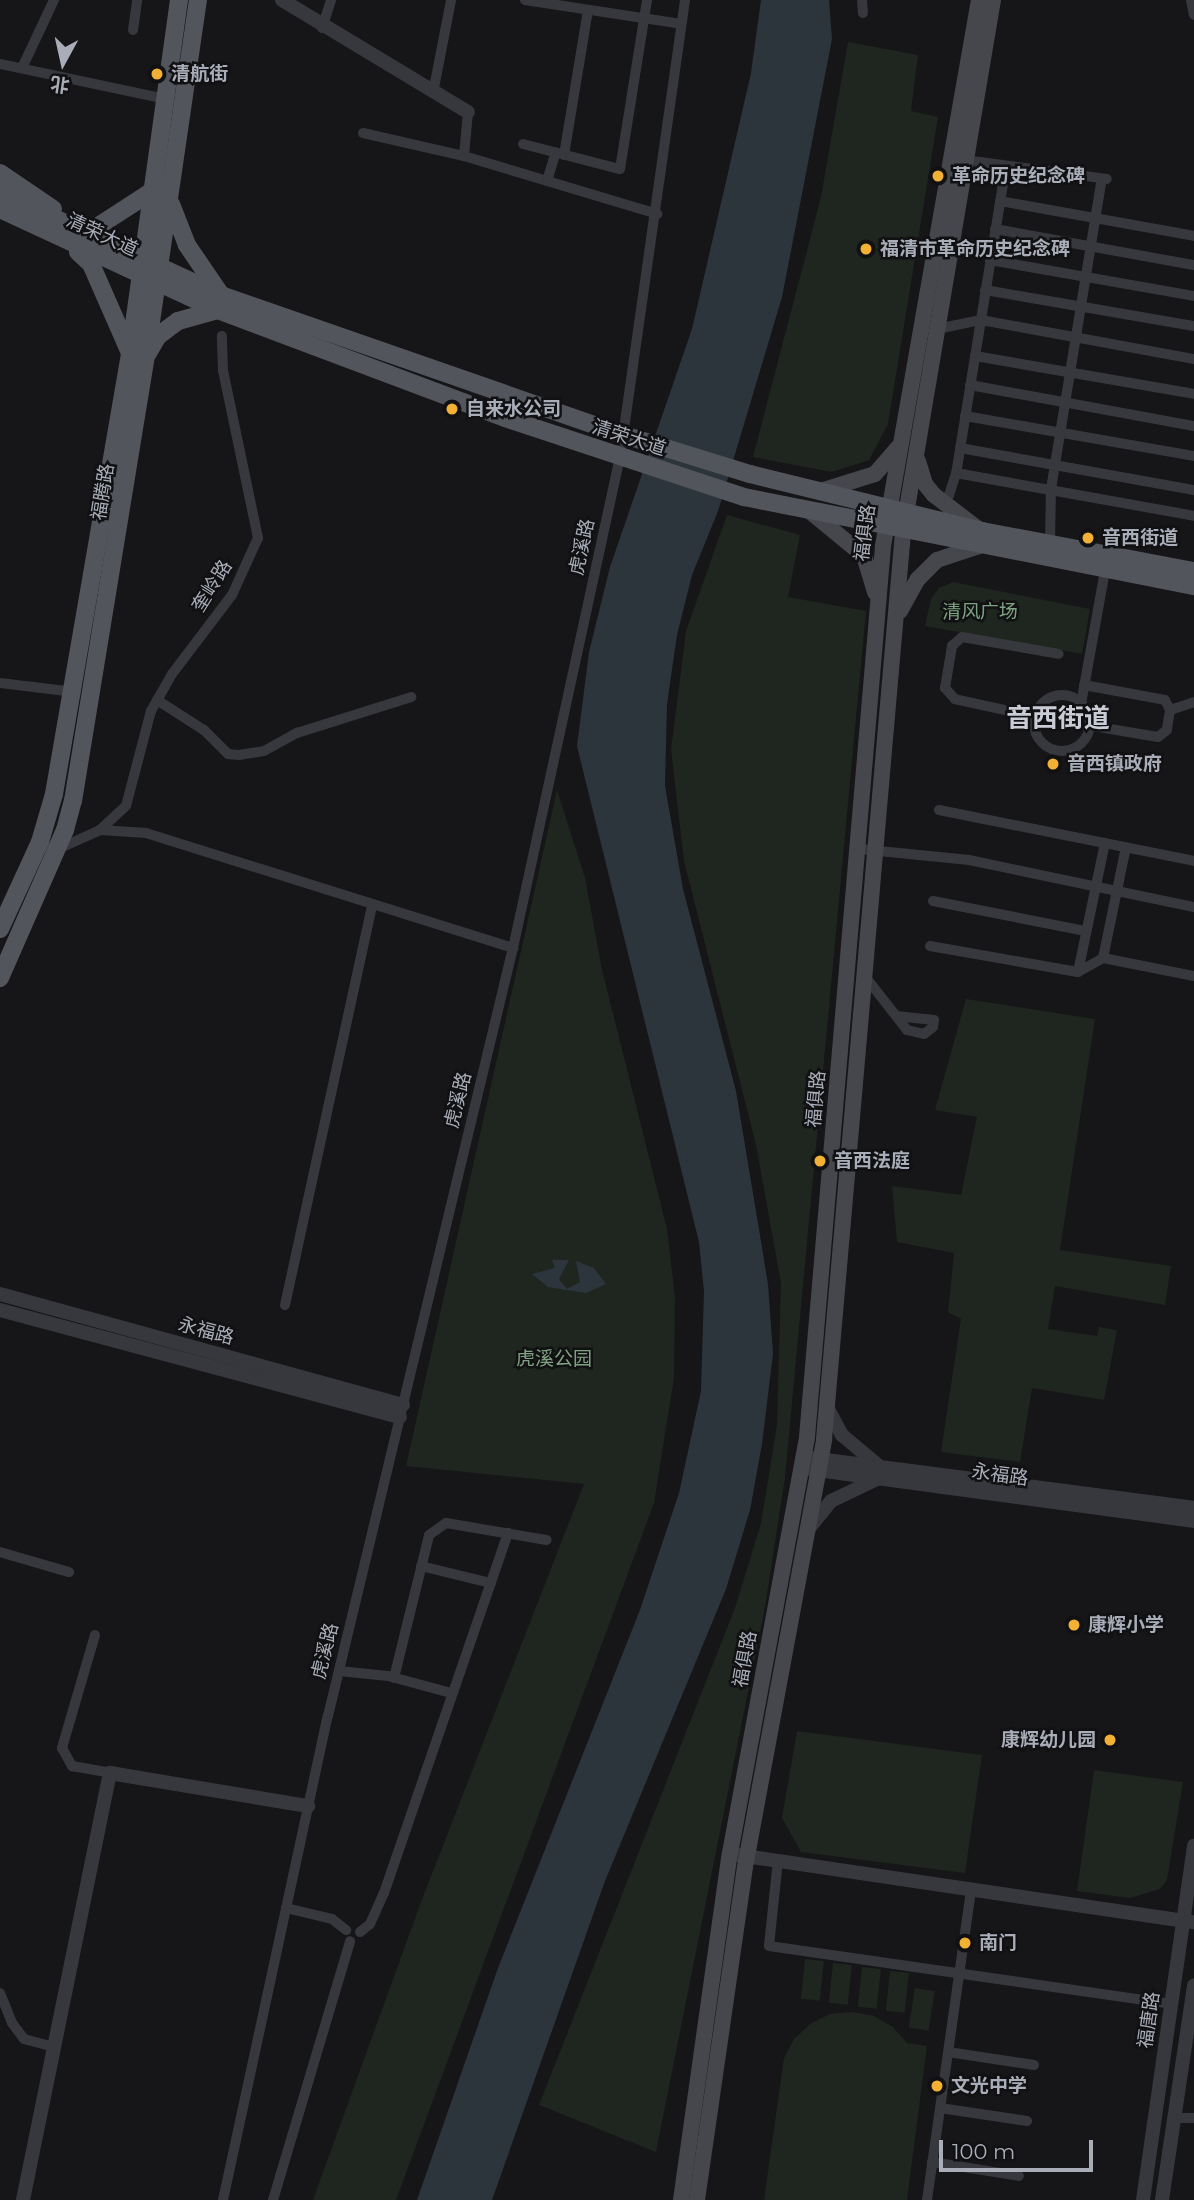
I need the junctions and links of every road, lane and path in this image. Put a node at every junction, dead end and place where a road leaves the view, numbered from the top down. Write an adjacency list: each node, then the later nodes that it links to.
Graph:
1 (54, 0): 23 (street)
2 (138, 0): 21 (street)
3 (179, 0): 25 (main road, 福腾路)
4 (198, 0): 37 (main road, 福腾路)
5 (282, 0): 20 (street)
6 (331, 0): 20 (street)
7 (451, 0): 24 (street)
8 (524, 0): 15 (street)
9 (648, 0): 18 (street)
10 (685, 0): 19 (street, 虎溪路)
11 (862, 0): 16 (street)
12 (979, 0): 71 (main road, 福俱路)
13 (993, 0): 31 (main road, 福俱路)
14 (1191, 0): 17 (street)
15 (584, 7): 18 (street); 29 (street)
16 (863, 13)
17 (1194, 15)
18 (644, 20): 19 (street); 29 (street)
19 (681, 24): 40 (street, 虎溪路)
20 (322, 27): 24 (street)
21 (133, 30)
22 (0, 64): 23 (street)
23 (22, 68): 25 (street)
24 (433, 93): 26 (street)
25 (166, 99): 35 (main road, 福腾路)
26 (468, 112): 30 (street)
27 (363, 133): 30 (street)
28 (523, 144): 29 (street)
29 (560, 154): 33 (street)
30 (464, 156): 33 (street)
31 (965, 160): 41 (street); 57 (main road, 福俱路)
32 (0, 173): 44 (main road)
33 (547, 181): 40 (street)
34 (1003, 184): 38 (street)
35 (151, 192): 44 (main road); 49 (main road, 福腾路)
36 (0, 193): 44 (main road, 清荣大道)
37 (169, 196): 49 (main road, 福腾路); 53 (main road)
38 (1000, 201): 41 (street); 43 (street)
39 (0, 209): 44 (main road, 清荣大道)
40 (657, 214): 70 (street, 虎溪路)
41 (1096, 218): 45 (street); 46 (street)
42 (0, 223): 44 (main road)
43 (995, 229): 46 (street); 47 (street)
44 (75, 235): 49 (main road, 清荣大道); 60 (main road)
45 (1194, 236)
46 (1092, 246): 48 (street); 50 (street)
47 (990, 260): 50 (street); 51 (street)
48 (1194, 264)
49 (149, 271): 53 (main road, 清荣大道); 60 (main road, 福腾路)
50 (1087, 277): 52 (street); 54 (street)
51 (985, 290): 54 (street); 55 (street)
52 (1194, 296)
53 (219, 303): 60 (main road); 70 (main road, 清荣大道); 74 (main road, 清荣大道)
54 (1082, 305): 56 (street); 59 (street)
55 (981, 320): 57 (street); 59 (street); 61 (street)
56 (1194, 326)
57 (937, 328): 71 (main road, 福俱路)
58 (222, 336): 97 (street, 奎岭路)
59 (1075, 338): 62 (street); 63 (street)
60 (138, 354): 95 (main road, 福腾路); 107 (main road, 福腾路)
61 (975, 356): 63 (street); 64 (street)
62 (1194, 359)
63 (1069, 373): 65 (street); 66 (street)
64 (970, 386): 66 (street); 67 (street)
65 (1194, 394)
66 (1064, 403): 68 (street); 69 (street)
67 (965, 416): 69 (street); 72 (street)
68 (1194, 426)
69 (1059, 432): 73 (street); 75 (street)
70 (624, 435): 74 (street, 虎溪路); 79 (main road, 清荣大道)
71 (909, 445): 79 (main road); 80 (main road); 81 (main road, 福俱路)
72 (960, 448): 75 (street); 76 (street)
73 (1194, 456)
74 (628, 459): 82 (main road, 清荣大道); 118 (street, 虎溪路)
75 (1054, 464): 77 (street); 78 (street)
76 (956, 473): 77 (street); 80 (street)
77 (1051, 489): 83 (street); 86 (street)
78 (1194, 490)
79 (817, 491): 81 (main road, 清荣大道)
80 (941, 502): 85 (main road)
81 (897, 509): 84 (main road, 福俱路); 85 (main road, 清荣大道)
82 (812, 513): 84 (main road, 清荣大道); 90 (main road)
83 (1194, 516)
84 (895, 530): 85 (main road, 清荣大道); 90 (main road, 福俱路); 91 (main road, 福俱路)
85 (980, 539): 86 (main road, 清荣大道); 87 (main road, 清荣大道); 91 (main road)
86 (1050, 544): 88 (main road, 清荣大道)
87 (1104, 570): 89 (main road, 清荣大道); 94 (street)
88 (1194, 571)
89 (1194, 586)
90 (879, 615): 108 (main road, 福俱路)
91 (895, 620): 108 (main road, 福俱路)
92 (1059, 654): 101 (street)
93 (0, 683): 95 (street)
94 (1084, 685): 99 (street); 100 (street)
95 (74, 692): 115 (main road, 福腾路)
96 (411, 697): 97 (street)
97 (158, 700): 104 (street, 奎岭路)
98 (1194, 702): 100 (street)
99 (1081, 704): 101 (street); 102 (street)
100 (1170, 710): 102 (street)
101 (1032, 716): 102 (street)
102 (1092, 726)
103 (939, 810): 105 (street)
104 (100, 830): 107 (street); 113 (street)
105 (1105, 843): 106 (street); 110 (street)
106 (1126, 847): 109 (street); 111 (street)
107 (57, 850): 123 (main road, 福腾路)
108 (867, 850): 110 (street); 121 (main road, 福俱路); 130 (main road, 福俱路)
109 (1194, 861)
110 (1095, 887): 111 (street); 116 (street)
111 (1117, 892): 114 (street); 119 (street)
112 (933, 901): 116 (street)
113 (372, 905): 118 (street); 126 (street)
114 (1194, 907)
115 (0, 929)
116 (1086, 931): 120 (street)
117 (930, 946): 120 (street)
118 (513, 948): 129 (street, 虎溪路)
119 (1103, 958): 120 (street); 122 (street)
120 (1077, 972)
121 (864, 975): 124 (street); 128 (main road, 福俱路)
122 (1194, 976)
123 (0, 978)
124 (898, 1016)
125 (0, 1294): 129 (street, 永福路)
126 (285, 1305)
127 (0, 1310): 129 (street, 永福路)
128 (826, 1407): 130 (main road, 福俱路); 131 (street)
129 (401, 1411): 141 (street, 虎溪路)
130 (811, 1464): 131 (street, 永福路); 134 (main road, 福俱路); 147 (main road, 福俱路)
131 (880, 1473): 132 (street, 永福路); 134 (street)
132 (1190, 1514)
133 (508, 1533): 135 (street); 137 (street); 139 (street)
134 (806, 1534): 147 (main road, 福俱路)
135 (548, 1540)
136 (0, 1552): 138 (street)
137 (421, 1566): 139 (street); 142 (street)
138 (69, 1572)
139 (491, 1583): 143 (street)
140 (95, 1635): 144 (street)
141 (339, 1671): 142 (street); 145 (street, 虎溪路)
142 (394, 1678): 143 (street)
143 (452, 1693): 152 (street)
144 (110, 1773): 145 (street); 157 (street)
145 (308, 1806): 150 (street, 虎溪路)
146 (1194, 1846): 151 (street, 福唐路)
147 (739, 1855): 148 (street); 169 (main road, 福俱路); 170 (main road, 福俱路)
148 (778, 1860): 149 (street); 153 (street)
149 (971, 1889): 151 (street); 153 (street)
150 (286, 1908): 152 (street); 167 (street, 虎溪路)
151 (1189, 1922): 156 (street, 福唐路)
152 (348, 1935): 168 (street)
153 (958, 1973): 156 (street); 158 (street)
154 (1194, 1985): 161 (street, 福唐路)
155 (0, 1993): 157 (street)
156 (1171, 2004): 172 (street, 福唐路)
157 (53, 2047): 166 (street)
158 (948, 2052): 159 (street); 160 (street)
159 (1034, 2065)
160 (940, 2108): 163 (street); 164 (street)
161 (1175, 2118): 162 (street); 173 (street, 福唐路)
162 (1194, 2118)
163 (1027, 2121)
164 (932, 2162): 165 (street); 171 (street)
165 (1019, 2176)
166 (23, 2200)
167 (223, 2200)
168 (273, 2200)
169 (681, 2200)
170 (697, 2200)
171 (927, 2200)
172 (1143, 2200)
173 (1162, 2200)

